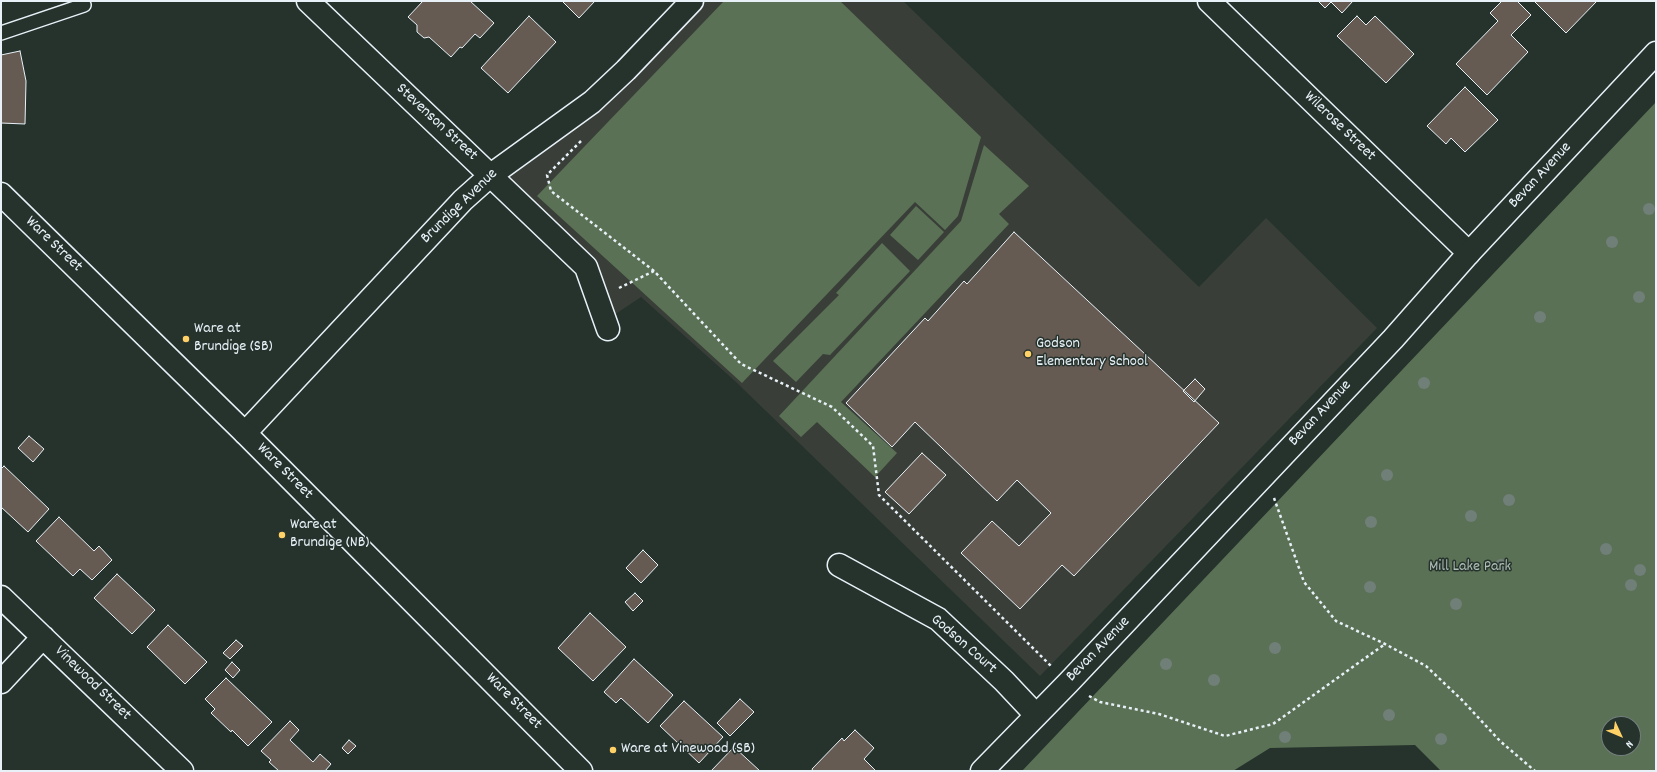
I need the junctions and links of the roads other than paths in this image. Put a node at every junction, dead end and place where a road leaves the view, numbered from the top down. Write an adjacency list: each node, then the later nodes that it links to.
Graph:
1 (308, 1): 7 (street, Stevenson Street)
2 (692, 1): 7 (street, Brundige Avenue)
3 (1209, 1): 9 (street, Wilerose Street)
4 (84, 5): 5 (lane)
5 (1, 33)
6 (1656, 53): 9 (street, Bevan Avenue)
7 (491, 175): 10 (street, Stevenson Street); 11 (street, Brundige Avenue)
8 (1, 194): 11 (street, Ware Street)
9 (1469, 253): 16 (street, Bevan Avenue)
10 (608, 329)
11 (245, 433): 18 (street, Ware Street)
12 (839, 565): 16 (street, Godson Court)
13 (1, 597): 14 (street, Vinewood Street)
14 (43, 637): 15 (street); 17 (street, Vinewood Street)
15 (1, 682)
16 (1036, 715): 19 (street, Bevan Avenue)
17 (182, 771)
18 (581, 771)
19 (982, 771)

